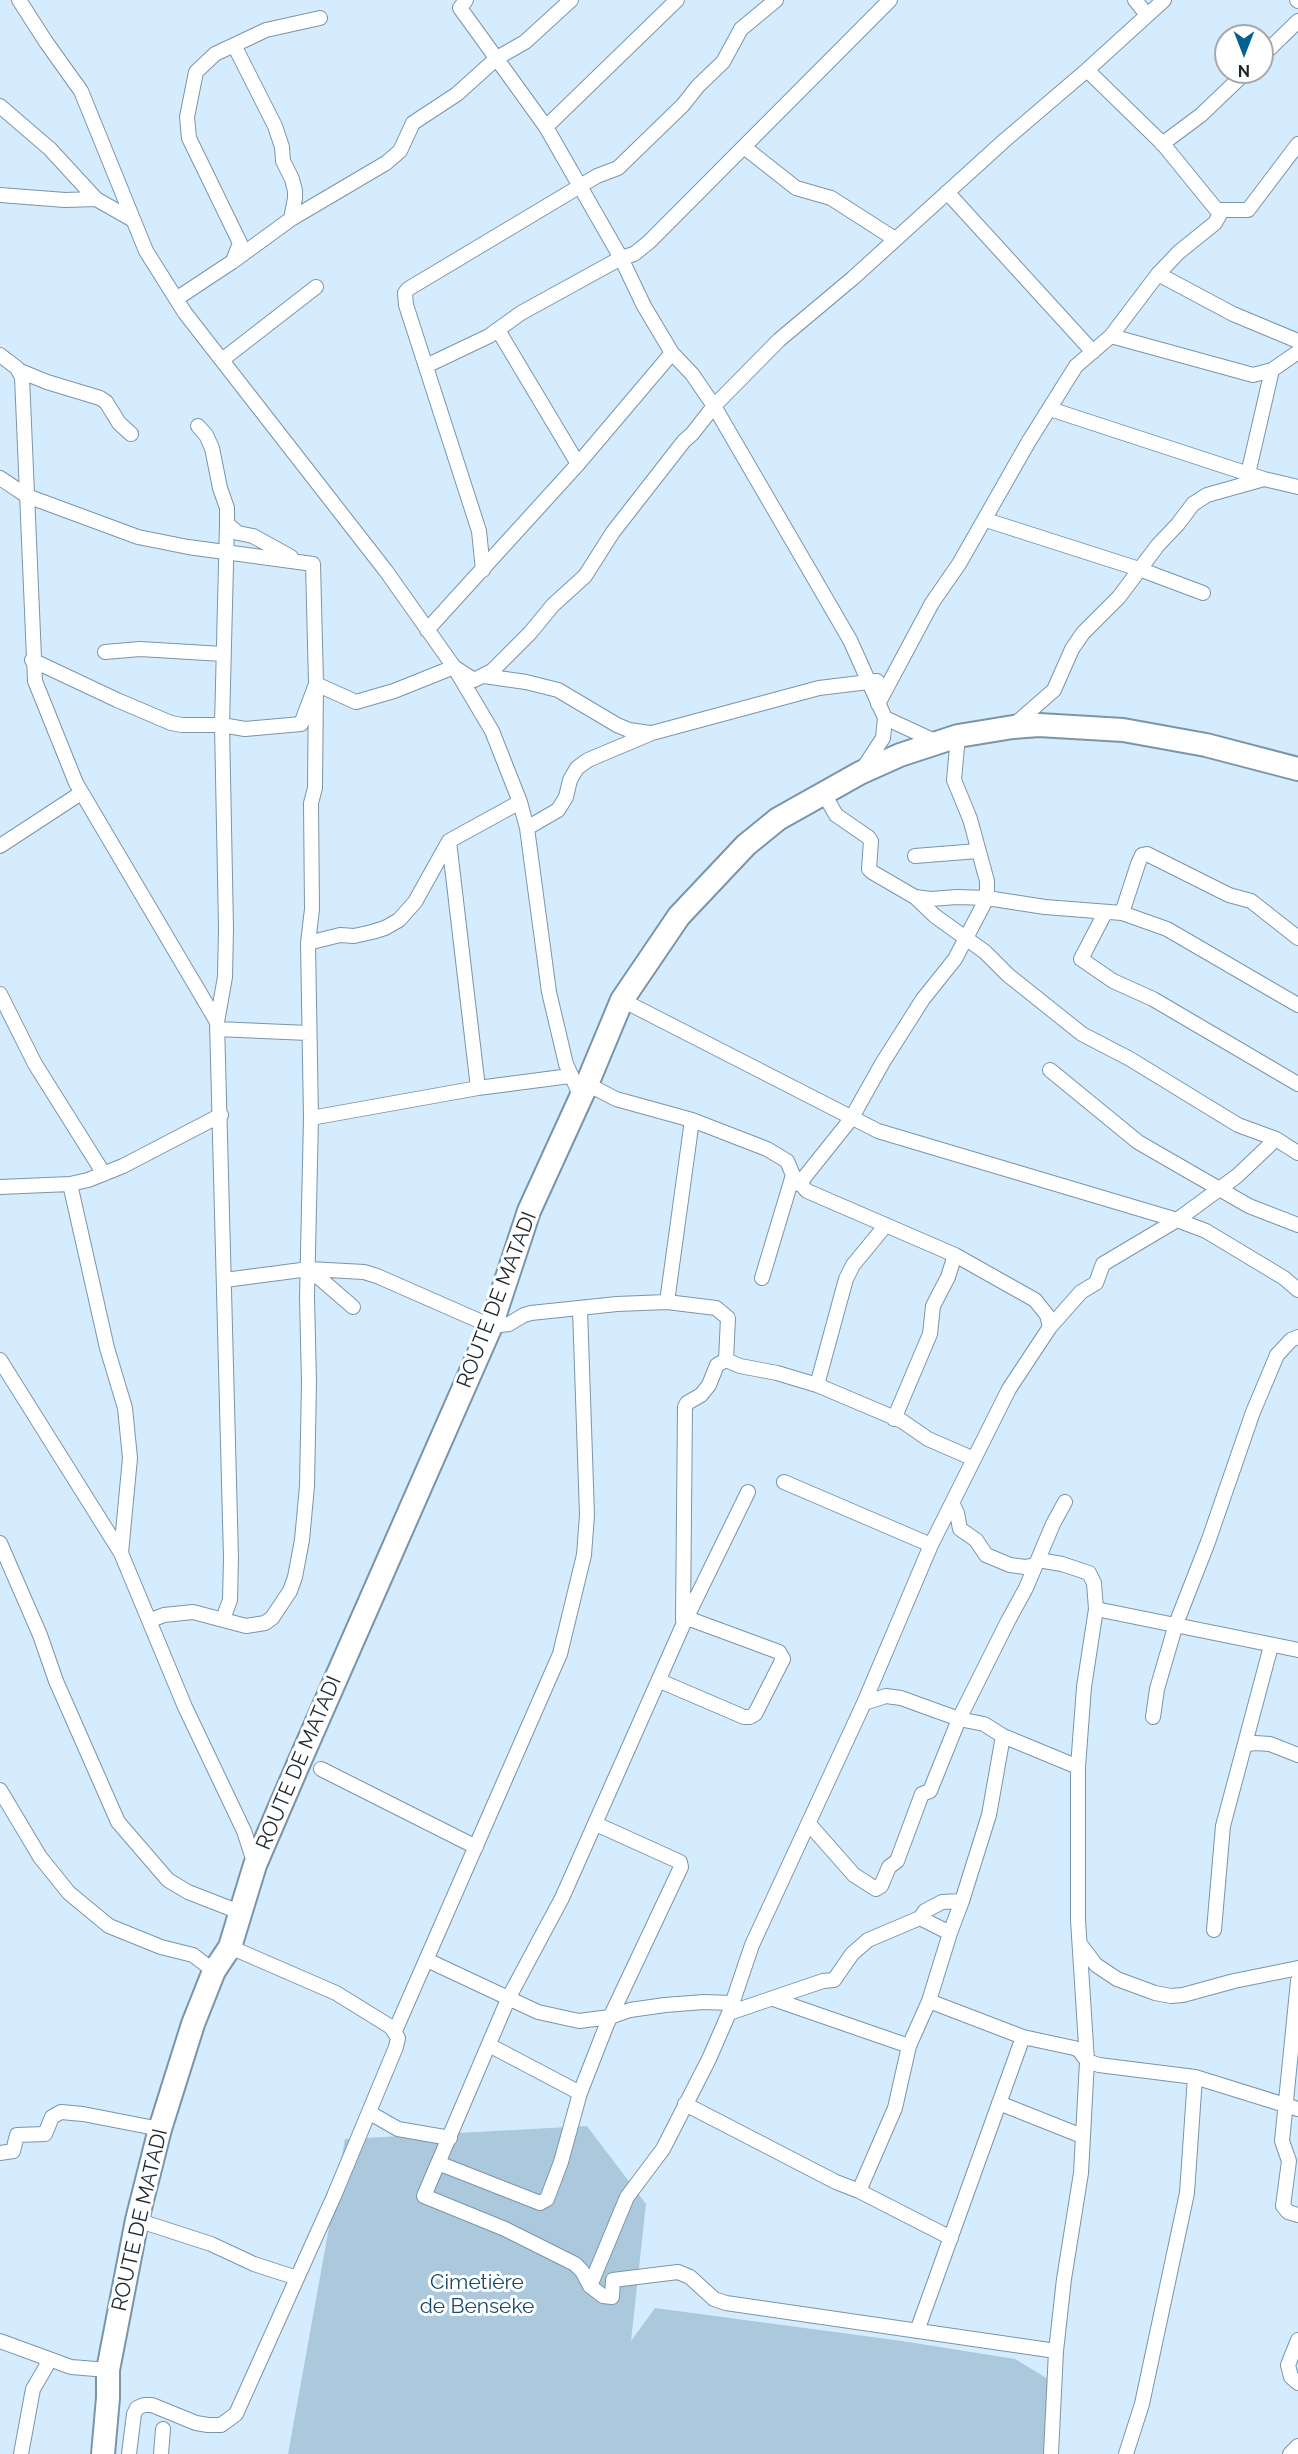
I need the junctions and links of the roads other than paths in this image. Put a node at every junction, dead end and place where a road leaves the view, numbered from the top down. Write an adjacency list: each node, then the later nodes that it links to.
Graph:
1 (19, 0): 28 (street)
2 (466, 0): 14 (street)
3 (571, 0): 14 (street)
4 (677, 0): 18 (street)
5 (776, 0): 22 (street)
6 (890, 0): 21 (street)
7 (1136, 0): 9 (street)
8 (1164, 0): 9 (street)
9 (1147, 15): 15 (street)
10 (320, 18): 13 (street)
11 (1298, 21): 12 (street)
12 (1274, 44)
13 (234, 45): 27 (street); 31 (street)
14 (497, 58): 18 (street); 27 (street)
15 (1087, 70): 19 (street); 23 (street)
16 (1233, 84): 19 (street)
17 (0, 106): 25 (street)
18 (546, 127): 22 (street)
19 (1162, 144): 26 (street)
20 (1298, 144): 26 (street)
21 (744, 147): 29 (street); 30 (street)
22 (579, 186): 30 (street); 43 (street)
23 (947, 192): 29 (street); 38 (street)
24 (0, 195): 25 (street)
25 (96, 199): 28 (street)
26 (1218, 210): 32 (street)
27 (291, 219): 31 (street)
28 (133, 220): 34 (street)
29 (895, 239): 46 (street)
30 (621, 258): 35 (street); 40 (street)
31 (232, 262): 34 (street)
32 (1158, 274): 36 (street); 37 (street)
33 (316, 287): 42 (street)
34 (176, 299): 42 (street)
35 (498, 330): 43 (street); 50 (street)
36 (1111, 336): 38 (street); 44 (street)
37 (1298, 341)
38 (1093, 352): 47 (street)
39 (1298, 352): 44 (street)
40 (672, 353): 46 (street); 50 (street)
41 (0, 355): 45 (street)
42 (222, 360): 62 (street)
43 (426, 366): 60 (street)
44 (1272, 370): 52 (street)
45 (20, 371): 49 (street); 54 (street)
46 (714, 406): 68 (street); 70 (street)
47 (1050, 409): 52 (street); 55 (street)
48 (198, 426): 56 (street)
49 (131, 434)
50 (578, 464): 60 (street)
51 (0, 478): 54 (street)
52 (1255, 478): 53 (street); 59 (street)
53 (1298, 487)
54 (27, 496): 57 (street); 65 (street)
55 (986, 520): 59 (street); 71 (street)
56 (227, 524): 57 (street); 58 (street)
57 (225, 552): 58 (street); 64 (street)
58 (302, 562): 72 (street)
59 (1139, 569): 61 (street); 76 (street)
60 (483, 570): 62 (street)
61 (1203, 593)
62 (427, 630): 66 (street)
63 (105, 652): 64 (street)
64 (223, 654): 75 (street)
65 (32, 660): 67 (street); 69 (street)
66 (454, 667): 68 (street); 72 (street); 83 (street)
67 (55, 669): 69 (street); 75 (street)
68 (484, 676): 77 (street)
69 (35, 681): 82 (street)
70 (868, 681): 71 (street); 73 (street); 77 (street)
71 (890, 681): 73 (street)
72 (316, 684): 75 (street); 95 (street)
73 (878, 704): 74 (street)
74 (885, 718): 78 (street); 80 (street)
75 (222, 725): 99 (street)
76 (1012, 727): 78 (highway, ROUTE DE MATADI); 79 (highway, ROUTE DE MATADI)
77 (652, 733): 84 (street)
78 (947, 739): 80 (highway, ROUTE DE MATADI); 87 (street)
79 (1298, 769)
80 (860, 773): 81 (highway, ROUTE DE MATADI)
81 (823, 792): 89 (street); 97 (highway, ROUTE DE MATADI)
82 (81, 793): 86 (street); 99 (street)
83 (520, 802): 84 (street); 85 (street)
84 (527, 828): 103 (street)
85 (449, 841): 95 (street); 104 (street)
86 (0, 846)
87 (978, 850): 88 (street); 90 (street)
88 (915, 856)
89 (915, 897): 90 (street); 94 (street)
90 (987, 898): 91 (street); 94 (street)
91 (1105, 913): 92 (street); 102 (street)
92 (1122, 913): 93 (street); 98 (street)
93 (1298, 938)
94 (966, 940): 107 (street); 109 (street)
95 (308, 943): 100 (street)
96 (0, 994): 111 (street)
97 (622, 1000): 103 (highway, ROUTE DE MATADI); 107 (street)
98 (1298, 1005)
99 (218, 1026): 100 (street); 105 (street)
100 (308, 1033): 106 (street)
101 (1050, 1070): 115 (street)
102 (1298, 1084)
103 (580, 1086): 104 (street); 108 (street); 127 (highway, ROUTE DE MATADI)
104 (478, 1088): 106 (street)
105 (221, 1115): 111 (street); 122 (street)
106 (311, 1118): 120 (street)
107 (851, 1119): 112 (street); 116 (street)
108 (692, 1120): 112 (street); 124 (street)
109 (1276, 1139): 110 (street); 115 (street)
110 (1298, 1153)
111 (104, 1174): 113 (street)
112 (796, 1180): 117 (street); 121 (street)
113 (70, 1184): 114 (street); 141 (street)
114 (0, 1187)
115 (1217, 1189): 116 (street); 118 (street)
116 (1177, 1220): 123 (street); 128 (street)
117 (886, 1224): 119 (street); 132 (street)
118 (1298, 1225)
119 (955, 1255): 128 (street); 133 (street)
120 (309, 1269): 122 (street); 125 (street); 127 (street); 144 (street)
121 (762, 1278)
122 (225, 1280): 144 (street)
123 (1298, 1290)
124 (668, 1302): 126 (street); 131 (street)
125 (353, 1307)
126 (580, 1309): 127 (street); 162 (street)
127 (491, 1326): 163 (highway, ROUTE DE MATADI)
128 (1050, 1328): 134 (street)
129 (1298, 1337): 147 (street)
130 (0, 1360): 141 (street)
131 (726, 1360): 132 (street); 146 (street)
132 (817, 1385): 133 (street)
133 (894, 1419): 134 (street)
134 (974, 1459): 138 (street)
135 (784, 1482): 140 (street)
136 (747, 1491): 146 (street)
137 (1065, 1502): 142 (street)
138 (952, 1503): 140 (street); 142 (street)
139 (0, 1543): 165 (street)
140 (931, 1545): 151 (street)
141 (121, 1553): 145 (street)
142 (1037, 1563): 143 (street); 153 (street)
143 (1096, 1609): 147 (street); 157 (street)
144 (223, 1619): 145 (street)
145 (151, 1620): 163 (street)
146 (685, 1622): 150 (street); 150 (street)
147 (1176, 1624): 148 (street); 152 (street)
148 (1271, 1646): 149 (street); 155 (street)
149 (1298, 1650)
150 (660, 1681): 160 (street)
151 (864, 1703): 153 (street); 161 (street)
152 (1153, 1717)
153 (959, 1719): 154 (street); 161 (street)
154 (1003, 1736): 157 (street); 164 (street)
155 (1245, 1745): 156 (street); 167 (street)
156 (1298, 1755)
157 (1078, 1767): 169 (street)
158 (321, 1769): 162 (street)
159 (0, 1790): 173 (street)
160 (596, 1824): 175 (street); 179 (street)
161 (809, 1824): 178 (street)
162 (476, 1847): 171 (street)
163 (255, 1865): 165 (highway, ROUTE DE MATADI)
164 (962, 1901): 166 (street); 168 (street)
165 (242, 1913): 170 (highway, ROUTE DE MATADI)
166 (921, 1918): 168 (street); 176 (street)
167 (1214, 1930)
168 (950, 1933): 177 (street)
169 (1079, 1942): 172 (street); 184 (street)
170 (230, 1947): 173 (highway, ROUTE DE MATADI); 180 (street)
171 (427, 1960): 175 (street); 180 (street)
172 (1298, 1968)
173 (214, 1971): 191 (highway, ROUTE DE MATADI)
174 (1298, 1981): 189 (street)
175 (508, 1997): 179 (street); 182 (street)
176 (773, 1999): 178 (street); 183 (street)
177 (929, 2001): 181 (street); 183 (street)
178 (730, 2008): 179 (street); 188 (street)
179 (610, 2017): 186 (street)
180 (395, 2031): 190 (street)
181 (1023, 2037): 184 (street); 187 (street)
182 (489, 2045): 186 (street); 193 (street)
183 (909, 2046): 196 (street)
184 (1087, 2061): 185 (street); 192 (street)
185 (1195, 2078): 189 (street); 216 (street)
186 (580, 2093): 195 (street)
187 (999, 2103): 192 (street); 199 (street)
188 (685, 2104): 196 (street); 201 (street)
189 (1291, 2107): 197 (street)
190 (370, 2113): 193 (street); 200 (street)
191 (160, 2129): 194 (street); 198 (highway, ROUTE DE MATADI)
192 (1082, 2136): 205 (street)
193 (450, 2138): 195 (street)
194 (0, 2154)
195 (438, 2163): 201 (street)
196 (859, 2191): 199 (street)
197 (1298, 2215)
198 (137, 2220): 200 (street); 207 (highway, ROUTE DE MATADI)
199 (951, 2238): 202 (street)
200 (297, 2278): 213 (street)
201 (590, 2286): 202 (street)
202 (917, 2331): 205 (street)
203 (1298, 2340): 208 (street)
204 (0, 2341): 206 (street)
205 (1056, 2351): 215 (street)
206 (47, 2360): 207 (street); 211 (street)
207 (108, 2370): 212 (highway, ROUTE DE MATADI)
208 (1298, 2383)
209 (163, 2429): 214 (street)
210 (1298, 2446): 217 (street)
211 (21, 2454)
212 (103, 2454)
213 (129, 2454)
214 (161, 2454)
215 (1050, 2454)
216 (1126, 2454)
217 (1290, 2454)

